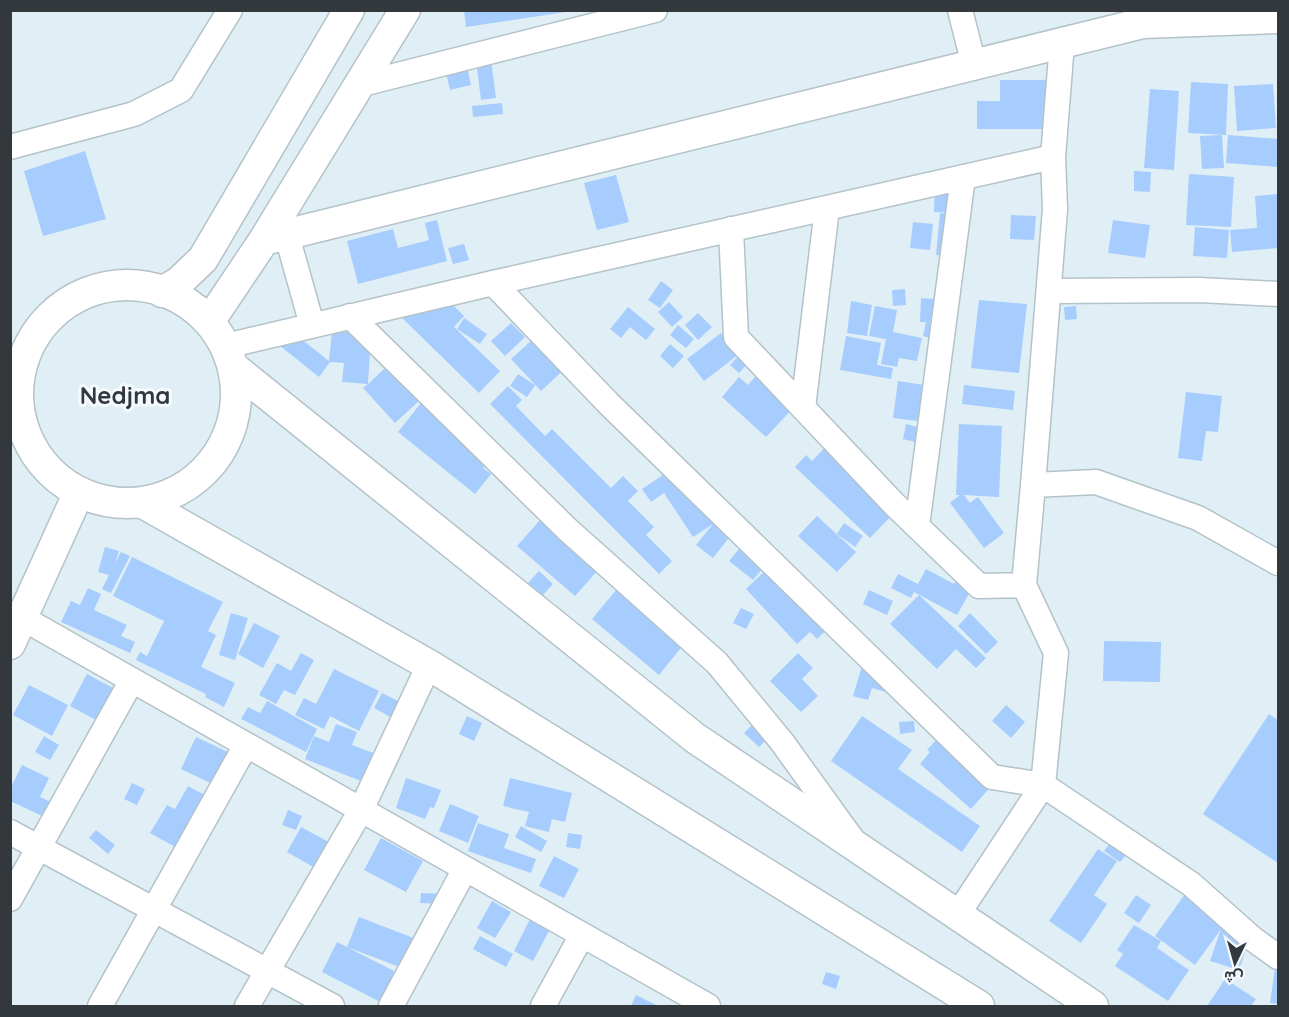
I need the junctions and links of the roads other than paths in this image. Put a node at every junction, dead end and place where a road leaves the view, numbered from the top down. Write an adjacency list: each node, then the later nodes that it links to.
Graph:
1 (230, 10): 10 (street)
2 (349, 10): 18 (street)
3 (405, 10): 9 (street)
4 (656, 10): 9 (street)
5 (960, 10): 8 (street)
6 (1278, 18): 7 (street)
7 (1062, 43): 8 (street); 11 (street)
8 (974, 65): 15 (street)
9 (358, 85): 15 (street)
10 (10, 147)
11 (1053, 157): 12 (street); 17 (street)
12 (963, 177): 13 (street); 28 (street)
13 (827, 208): 14 (street); 23 (street)
14 (731, 229): 16 (street); 23 (street)
15 (275, 238): 21 (street); 22 (street)
16 (493, 283): 20 (street); 35 (street)
17 (1049, 291): 19 (street); 25 (street)
18 (162, 292): 22 (street); 24 (street)
19 (1278, 294)
20 (350, 316): 21 (street); 39 (street)
21 (312, 326): 22 (street)
22 (223, 345): 27 (street); 39 (street)
23 (803, 408): 28 (street)
24 (15, 421): 26 (street)
25 (1033, 486): 29 (street); 30 (street)
26 (79, 492): 27 (street); 31 (street)
27 (141, 502): 32 (street)
28 (917, 526): 30 (street)
29 (1278, 563)
30 (1024, 585): 35 (street)
31 (15, 626): 33 (street)
32 (429, 665): 36 (street); 53 (street)
33 (132, 680): 34 (street); 38 (street)
34 (246, 745): 36 (street); 42 (street)
35 (1042, 785): 43 (street); 45 (street)
36 (361, 810): 40 (street); 46 (street)
37 (10, 832): 38 (street)
38 (40, 847): 41 (street); 42 (street)
39 (860, 850): 43 (street)
40 (465, 869): 44 (street); 51 (street)
41 (10, 899)
42 (154, 910): 46 (street); 48 (street)
43 (958, 914): 54 (street)
44 (582, 935): 47 (street); 52 (street)
45 (1278, 957)
46 (267, 971): 49 (street); 50 (street)
47 (696, 1003)
48 (100, 1006)
49 (247, 1006)
50 (332, 1006)
51 (391, 1006)
52 (543, 1006)
53 (979, 1006)
54 (1093, 1006)

